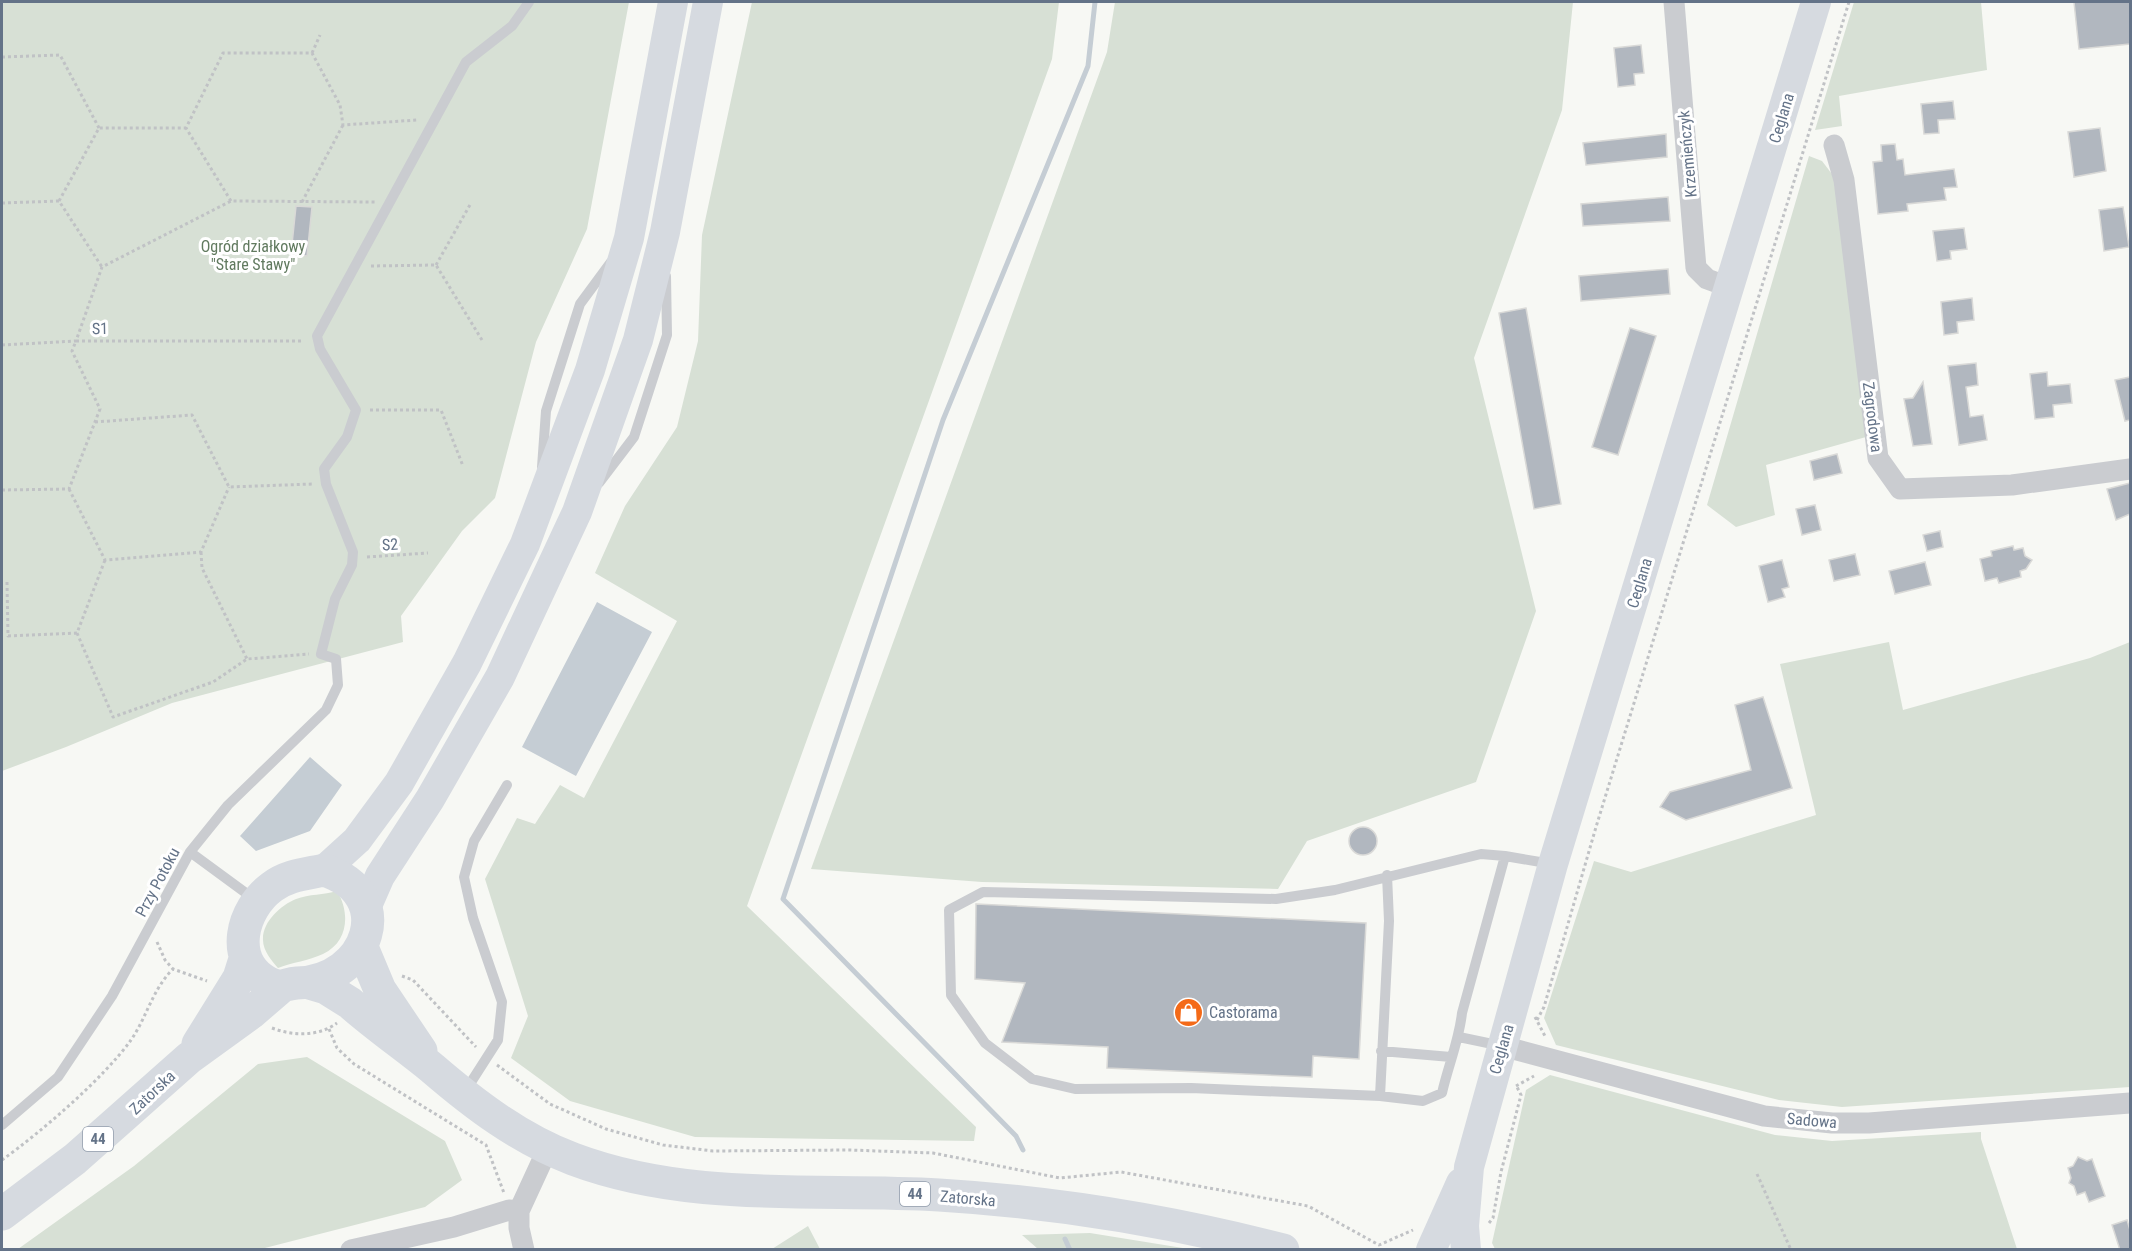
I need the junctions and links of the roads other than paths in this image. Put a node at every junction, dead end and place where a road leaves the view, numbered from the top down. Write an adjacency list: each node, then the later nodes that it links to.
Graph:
1 (529, 2): 10 (lane, Przy Potoku)
2 (673, 2): 13 (main road)
3 (708, 2): 16 (main road)
4 (1674, 2): 7 (street, Krzemieńczyk)
5 (1816, 2): 7 (main road, Ceglana)
6 (1834, 145): 8 (street, Zagrodowa)
7 (1729, 287): 12 (main road, Ceglana)
8 (2130, 469)
9 (507, 785): 26 (lane)
10 (190, 852): 15 (lane); 29 (lane, Przy Potoku)
11 (1505, 856): 12 (lane); 14 (lane); 22 (lane)
12 (1553, 864): 23 (main road, Ceglana)
13 (324, 870): 15 (main road, 44); 16 (main road)
14 (1387, 876): 24 (lane); 27 (lane)
15 (257, 901): 18 (main road, 44)
16 (366, 908): 17 (main road)
17 (362, 947): 19 (main road, 44); 20 (main road, Zatorska / 44)
18 (245, 959): 19 (main road, 44); 21 (main road, Zatorska / 44)
19 (295, 985): 20 (main road, Zatorska / 44); 21 (main road, Zatorska / 44)
20 (368, 999): 26 (main road, Zatorska / 44)
21 (240, 1003): 33 (main road, Zatorska / 44)
22 (1459, 1037): 23 (lane); 25 (lane)
23 (1502, 1046): 28 (street, Sadowa); 31 (main road, Ceglana)
24 (1381, 1051): 25 (lane); 27 (lane)
25 (1450, 1057): 27 (lane)
26 (462, 1095): 30 (main road, Zatorska / 44)
27 (1380, 1096)
28 (2130, 1103)
29 (2, 1125)
30 (548, 1148): 32 (street); 37 (main road, Zatorska / 44)
31 (1469, 1167): 34 (main road, Ceglana); 38 (main road, Ceglana)
32 (514, 1210): 35 (street); 36 (street)
33 (2, 1214)
34 (1423, 1239)
35 (351, 1250)
36 (524, 1250)
37 (1283, 1250)
38 (1466, 1250)

